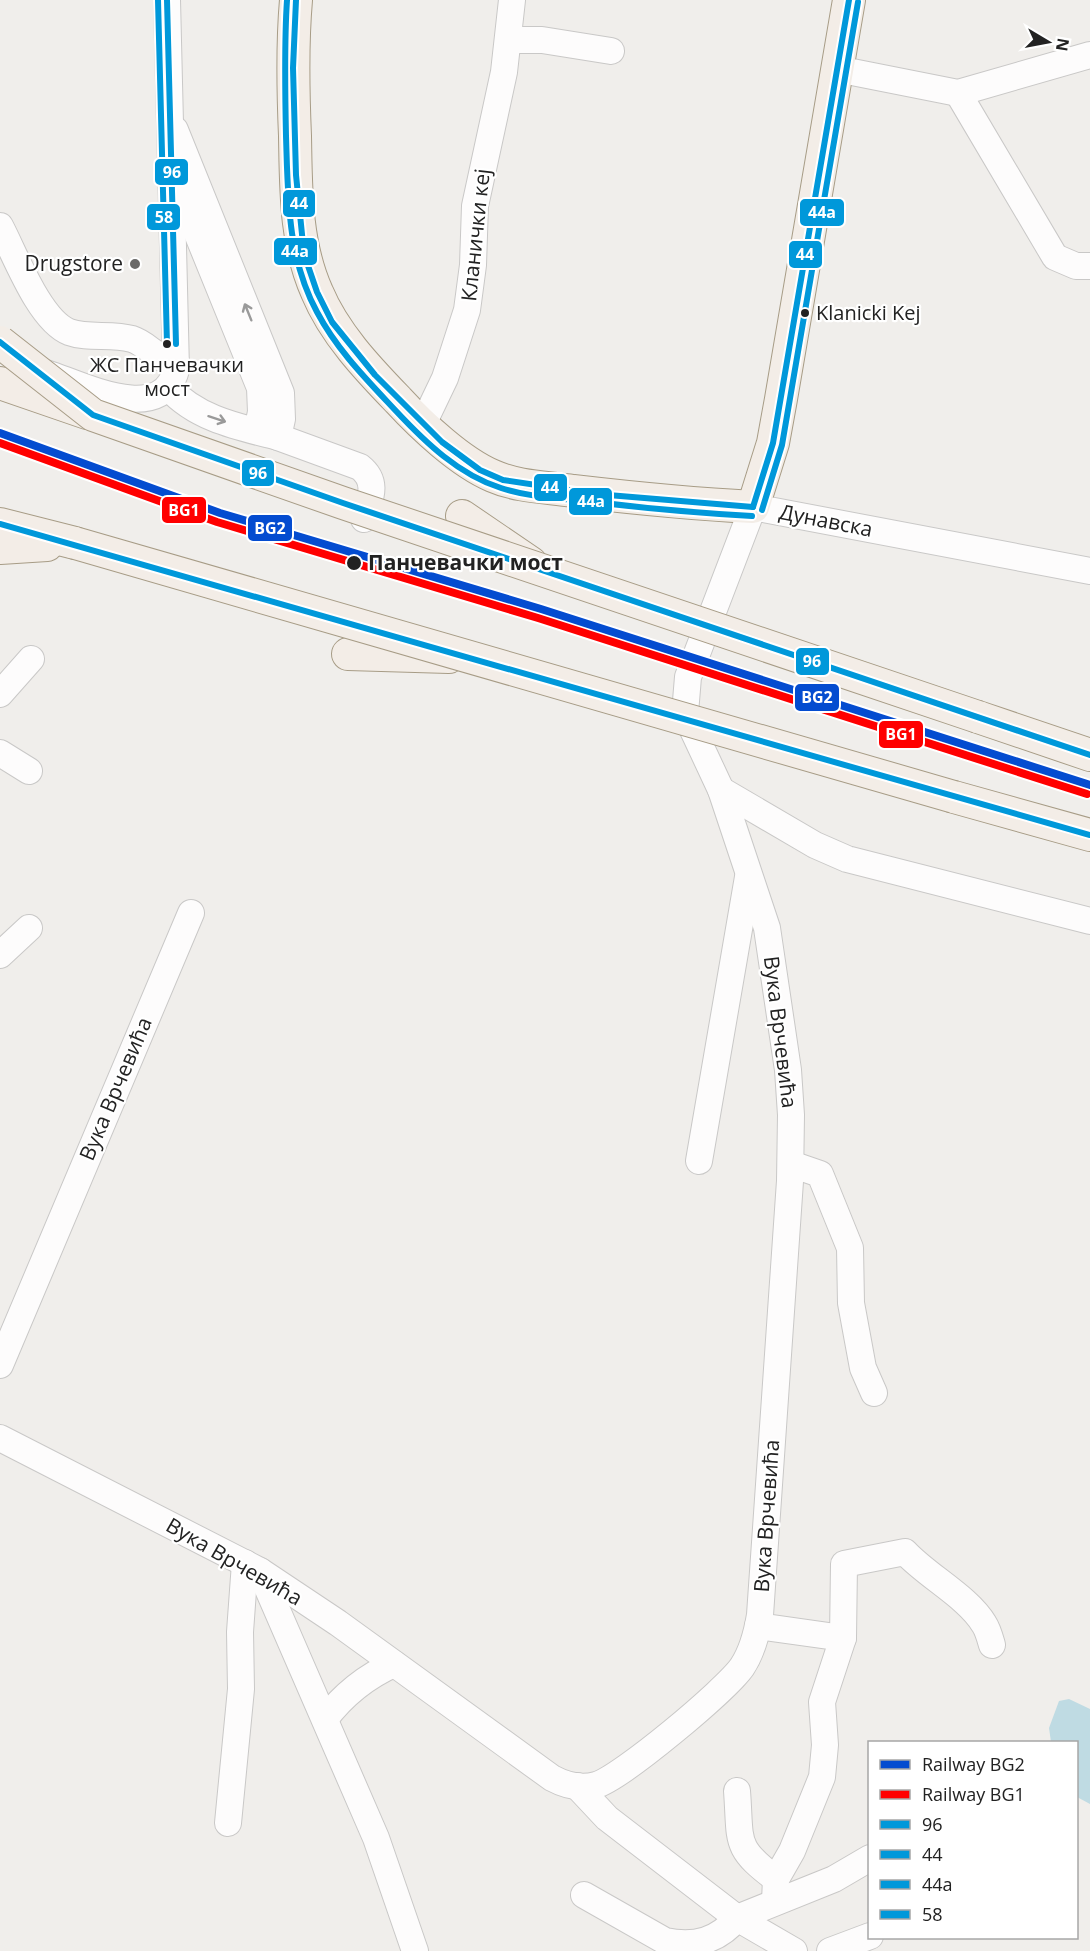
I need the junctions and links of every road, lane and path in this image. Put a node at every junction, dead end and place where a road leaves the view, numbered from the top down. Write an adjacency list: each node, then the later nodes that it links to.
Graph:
1 (167, 0): 10 (street)
2 (296, 0): 20 (main road)
3 (512, 0): 5 (street, Кланички кеј)
4 (849, 0): 8 (main road, Дунавска)
5 (508, 40): 6 (street); 20 (street, Кланички кеј)
6 (611, 51)
7 (1090, 55): 9 (street)
8 (837, 69): 9 (street); 22 (main road, Дунавска)
9 (958, 93): 13 (street)
10 (170, 116): 11 (street); 21 (street, one-way to 10)
11 (171, 167): 16 (street); 21 (street)
12 (0, 226): 16 (street)
13 (1090, 266)
14 (0, 342): 19 (main road, bridge)
15 (0, 357): 18 (street)
16 (176, 362): 18 (street)
17 (0, 383): 19 (main road)
18 (169, 388): 21 (street, one-way to 21)
19 (93, 415): 28 (main road, bridge)
20 (423, 424): 22 (main road)
21 (268, 434): 24 (street)
22 (753, 507): 29 (street, Дунавска); 37 (street, Вука Врчевића)
23 (462, 516): 28 (main road)
24 (364, 519)
25 (0, 524): 26 (main road)
26 (75, 543): 27 (main road); 31 (main road, bridge)
27 (0, 548)
28 (534, 566): 35 (main road, bridge)
29 (1090, 571)
30 (348, 654): 31 (main road, bridge)
31 (472, 658): 38 (main road, bridge)
32 (31, 659): 33 (street)
33 (0, 694)
34 (0, 753): 36 (street)
35 (1090, 755)
36 (29, 771)
37 (721, 790): 39 (street, Вука Врчевића); 41 (street)
38 (1090, 835)
39 (749, 870): 44 (street); 45 (street, Вука Врчевића)
40 (191, 913): 46 (street, Вука Врчевића)
41 (1090, 921)
42 (29, 928): 43 (street)
43 (0, 955)
44 (699, 1161)
45 (791, 1164): 47 (street); 50 (street, Вука Врчевића)
46 (0, 1365)
47 (874, 1393)
48 (0, 1438): 49 (street, Вука Врчевића)
49 (252, 1567): 53 (street, Вука Врчевића); 54 (street); 57 (street)
50 (758, 1626): 51 (street); 55 (street, Вука Врчевића)
51 (843, 1638): 52 (street); 59 (street)
52 (992, 1646)
53 (394, 1664): 54 (street); 55 (street, Вука Врчевића)
54 (325, 1719): 63 (street)
55 (577, 1786): 61 (street)
56 (737, 1791): 59 (street)
57 (228, 1823)
58 (868, 1859): 59 (street)
59 (776, 1890): 61 (street)
60 (584, 1895): 61 (street)
61 (737, 1918): 64 (street)
62 (868, 1937): 65 (street)
63 (415, 1951)
64 (794, 1951)
65 (830, 1951)

